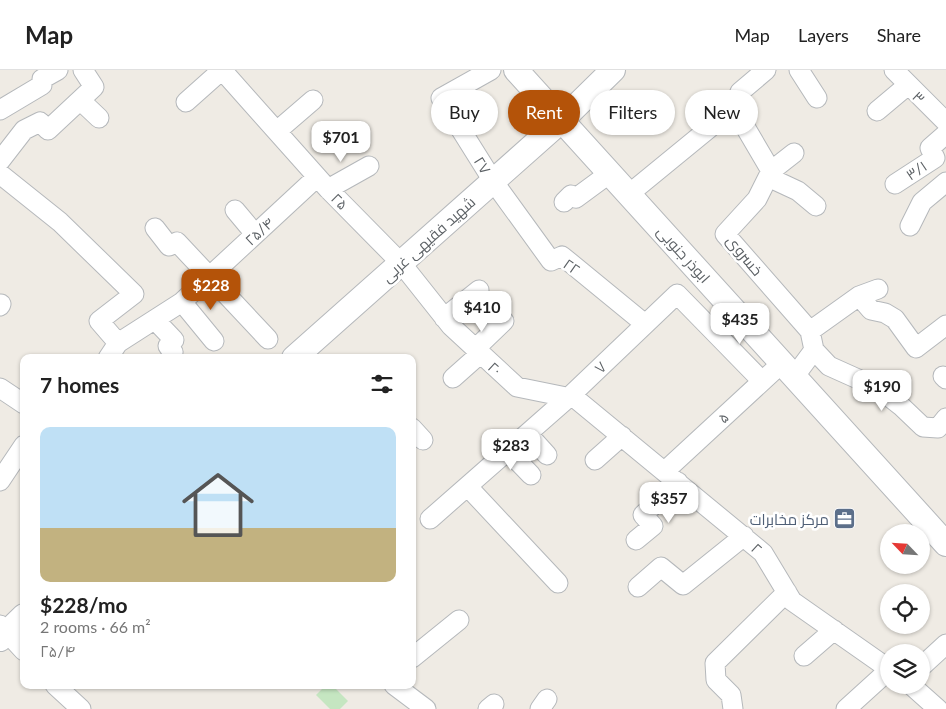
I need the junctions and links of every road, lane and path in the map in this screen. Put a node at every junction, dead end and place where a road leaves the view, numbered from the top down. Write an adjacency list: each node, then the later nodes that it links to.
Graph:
1 (58, 70): 19 (street)
2 (83, 70): 15 (street)
3 (491, 70): 10 (street)
4 (516, 70): 12 (street, ابوذر جنوبی)
5 (613, 70): 18 (street, شهید فقیهی غربی)
6 (799, 70): 14 (street)
7 (894, 70): 11 (street, ۳)
8 (228, 72): 17 (street); 23 (street, ۲۵)
9 (755, 74): 13 (street)
10 (461, 77): 35 (street, ۲۷)
11 (908, 85): 20 (street); 22 (street, ۳)
12 (534, 90)
13 (742, 90)
14 (816, 98)
15 (80, 100): 21 (street); 30 (street)
16 (313, 100): 23 (street)
17 (186, 102)
18 (580, 102)
19 (0, 110)
20 (877, 111)
21 (99, 118)
22 (946, 122)
23 (277, 131): 37 (street, ۲۵)
24 (946, 134): 38 (street, ۳/۱)
25 (545, 135): 35 (street, شهید فقیهی غربی)
26 (576, 135): 32 (street, ابوذر جنوبی)
27 (701, 135): 39 (street)
28 (748, 135): 34 (street)
29 (794, 153): 34 (street)
30 (0, 161)
31 (369, 166): 37 (street, ۲۵/۴)
32 (610, 172): 39 (street, ابوذر جنوبی); 40 (street)
33 (0, 174): 60 (street)
34 (769, 174): 41 (street); 57 (street, خسروی)
35 (493, 181): 46 (street, شهید فقیهی غربی); 55 (street, ۲۲)
36 (946, 182): 43 (street)
37 (323, 183): 45 (street, ۲۵/۴); 46 (street, ۲۵)
38 (895, 184)
39 (629, 194): 65 (street, ابوذر جنوبی)
40 (564, 202)
41 (816, 206)
42 (234, 210): 45 (street)
43 (910, 226)
44 (155, 228): 47 (street)
45 (255, 234): 47 (street, ۲۵/۴)
46 (401, 263): 52 (street, ۲۰); 64 (street, شهید فقیهی غربی)
47 (210, 277): 51 (street, ۲۵/۴); 58 (street)
48 (878, 289): 50 (street)
49 (479, 290): 52 (street)
50 (859, 296): 56 (street); 57 (street)
51 (182, 302): 53 (street, ۲۵/۴); 59 (street)
52 (444, 318): 62 (street, ۲۰)
53 (155, 320): 60 (street, ۲۵/۴); 63 (street)
54 (504, 321): 62 (street)
55 (645, 324): 67 (street, ۷); 69 (street, ۷)
56 (946, 325)
57 (810, 331): 61 (street, خسروی)
58 (268, 339)
59 (214, 341)
60 (113, 350)
61 (814, 350): 65 (street); 71 (street)
62 (478, 352): 66 (street); 69 (street, ۲۰)
63 (172, 354)
64 (299, 354)
65 (788, 370): 67 (street, ۵); 85 (street, ابوذر جنوبی)
66 (453, 378)
67 (762, 381): 79 (street, ۵)
68 (0, 388): 70 (street)
69 (569, 397): 72 (street, ۷); 73 (street, ۲)
70 (20, 401)
71 (946, 418)
72 (528, 434): 75 (street, ۷); 76 (street)
73 (622, 436): 77 (street); 79 (street, ۲)
74 (20, 451): 80 (street)
75 (508, 451): 78 (street); 81 (street, ۷)
76 (547, 455)
77 (595, 460)
78 (531, 475)
79 (671, 477): 83 (street, ۲); 84 (street, ۵)
80 (0, 481)
81 (468, 487): 82 (street, ۷); 86 (street)
82 (430, 519)
83 (744, 536): 87 (street); 88 (street, ۲)
84 (636, 540)
85 (946, 544)
86 (558, 583)
87 (638, 587)
88 (787, 592): 91 (street, ۲); 103 (street)
89 (20, 619): 92 (street)
90 (459, 620): 95 (street)
91 (834, 630): 96 (street); 98 (street, ۲)
92 (2, 632): 94 (street)
93 (946, 644): 97 (street)
94 (20, 648)
95 (416, 655)
96 (804, 656)
97 (930, 659)
98 (880, 663)
99 (880, 677): 104 (street)
100 (399, 689): 102 (street)
101 (921, 694): 105 (street)
102 (426, 709)
103 (732, 709)
104 (846, 709)
105 (938, 709)

